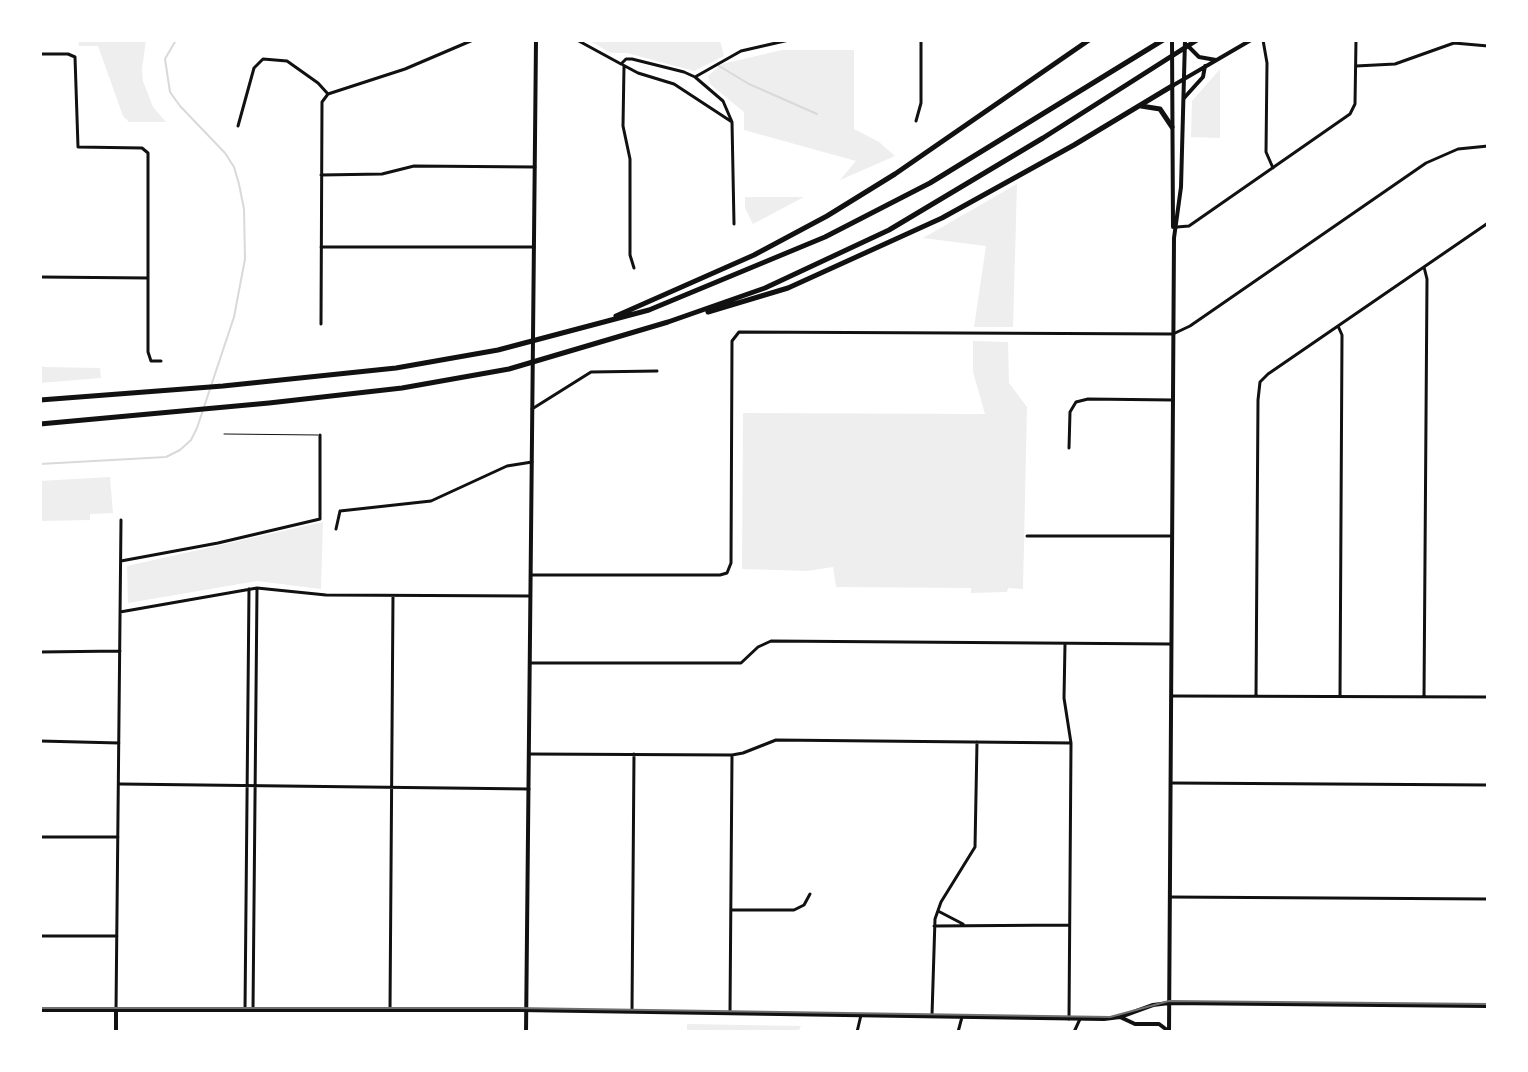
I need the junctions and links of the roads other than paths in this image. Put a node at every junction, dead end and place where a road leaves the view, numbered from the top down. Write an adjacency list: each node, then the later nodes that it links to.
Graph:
1 (473, 40): 27 (street)
2 (536, 40): 35 (main road)
3 (577, 40): 21 (street)
4 (789, 40): 24 (street)
5 (797, 40): 6 (street)
6 (817, 40)
7 (840, 40): 16 (street)
8 (1045, 40): 16 (street)
9 (1089, 40): 49 (highway)
10 (1163, 40): 49 (highway)
11 (1172, 40): 26 (main road)
12 (1197, 40): 47 (highway)
13 (1251, 40): 20 (main road)
14 (1263, 40): 36 (street)
15 (1356, 40): 23 (street)
16 (921, 41): 30 (street)
17 (1185, 41): 20 (main road); 25 (main road)
18 (1488, 46): 23 (street)
19 (40, 54): 46 (street)
20 (1217, 60): 22 (main road)
21 (622, 65): 24 (street); 31 (street); 44 (street)
22 (1205, 66): 25 (main road); 28 (main road)
23 (1355, 66): 36 (street)
24 (695, 77): 31 (street)
25 (1185, 78): 26 (main road); 28 (main road)
26 (1172, 86): 29 (highway); 33 (main road)
27 (328, 94): 32 (street); 37 (street)
28 (1184, 98): 40 (main road)
29 (1140, 105): 33 (highway); 47 (highway)
30 (916, 121)
31 (732, 122): 39 (street)
32 (238, 126)
33 (1172, 127): 40 (main road)
34 (1488, 146): 51 (street)
35 (535, 167): 37 (street); 42 (main road)
36 (1273, 168): 40 (street)
37 (321, 175): 41 (street)
38 (1488, 223): 43 (street)
39 (734, 224)
40 (1174, 226): 51 (main road)
41 (321, 247): 42 (street); 48 (street)
42 (534, 247): 56 (main road)
43 (1424, 267): 50 (street); 83 (street)
44 (634, 268)
45 (40, 277): 46 (street)
46 (148, 278): 52 (street)
47 (668, 322): 57 (highway)
48 (321, 324)
49 (597, 324): 54 (highway)
50 (1338, 326): 81 (street); 82 (street)
51 (1173, 334): 55 (main road); 67 (street)
52 (161, 361)
53 (657, 371): 56 (street)
54 (40, 400)
55 (1173, 400): 60 (street); 65 (main road)
56 (532, 409): 61 (main road)
57 (40, 424)
58 (224, 434): 59 (lane)
59 (320, 435): 66 (street)
60 (1069, 448)
61 (532, 462): 63 (street); 67 (main road)
62 (121, 520): 66 (street)
63 (336, 529)
64 (1027, 536): 65 (street)
65 (1172, 536): 74 (main road)
66 (121, 561): 72 (street)
67 (531, 575): 71 (main road)
68 (257, 588): 69 (street); 70 (street); 78 (street)
69 (249, 589): 72 (street); 77 (street)
70 (393, 596): 71 (street); 99 (street)
71 (531, 596): 79 (main road)
72 (120, 612): 75 (street)
73 (1065, 644): 74 (street); 79 (street); 90 (street)
74 (1171, 644): 80 (main road)
75 (120, 651): 76 (street); 89 (street)
76 (40, 652)
77 (250, 660): 78 (street); 85 (street)
78 (256, 660): 86 (street)
79 (530, 663): 91 (main road)
80 (1171, 696): 81 (street); 94 (main road)
81 (1256, 696): 82 (street)
82 (1340, 696): 83 (street)
83 (1424, 697): 84 (street)
84 (1488, 697)
85 (249, 727): 86 (street); 96 (street)
86 (255, 727): 97 (street)
87 (40, 741): 89 (street)
88 (977, 742): 90 (street); 93 (street); 109 (street)
89 (119, 743): 95 (street)
90 (1071, 743): 111 (street)
91 (529, 754): 92 (street); 100 (main road)
92 (634, 754): 93 (street); 125 (street)
93 (732, 755): 108 (street)
94 (1170, 783): 98 (street); 106 (main road)
95 (119, 784): 96 (street); 102 (street)
96 (248, 785): 97 (street); 103 (street)
97 (255, 785): 99 (street); 104 (street)
98 (1488, 785)
99 (391, 787): 100 (street); 123 (street)
100 (529, 789): 124 (main road)
101 (40, 837): 102 (street)
102 (118, 837): 116 (street)
103 (248, 863): 104 (street); 113 (street)
104 (254, 863): 114 (street)
105 (810, 894): 108 (street)
106 (1170, 897): 107 (street); 117 (main road)
107 (1488, 899)
108 (731, 910): 126 (street)
109 (938, 911): 110 (street); 112 (street)
110 (964, 924): 111 (street); 112 (street)
111 (1069, 925): 131 (street)
112 (934, 926): 128 (street)
113 (247, 928): 114 (street); 121 (street)
114 (253, 928): 122 (street)
115 (40, 936): 116 (street)
116 (117, 936): 120 (street)
117 (1169, 1003): 118 (main road); 130 (main road); 138 (main road)
118 (1488, 1006)
119 (40, 1010): 120 (main road)
120 (116, 1010): 121 (main road); 133 (main road)
121 (245, 1010): 122 (main road)
122 (253, 1010): 123 (main road)
123 (390, 1010): 124 (main road)
124 (526, 1010): 125 (main road); 134 (main road)
125 (632, 1011): 126 (main road)
126 (730, 1013): 127 (main road)
127 (861, 1015): 128 (main road); 135 (street)
128 (932, 1017): 129 (main road)
129 (962, 1017): 131 (main road); 136 (street)
130 (1120, 1017): 132 (main road); 138 (main road)
131 (1069, 1019): 132 (main road)
132 (1080, 1019): 137 (street)
133 (116, 1032)
134 (526, 1032)
135 (857, 1032)
136 (958, 1032)
137 (1074, 1032)
138 (1169, 1032)

